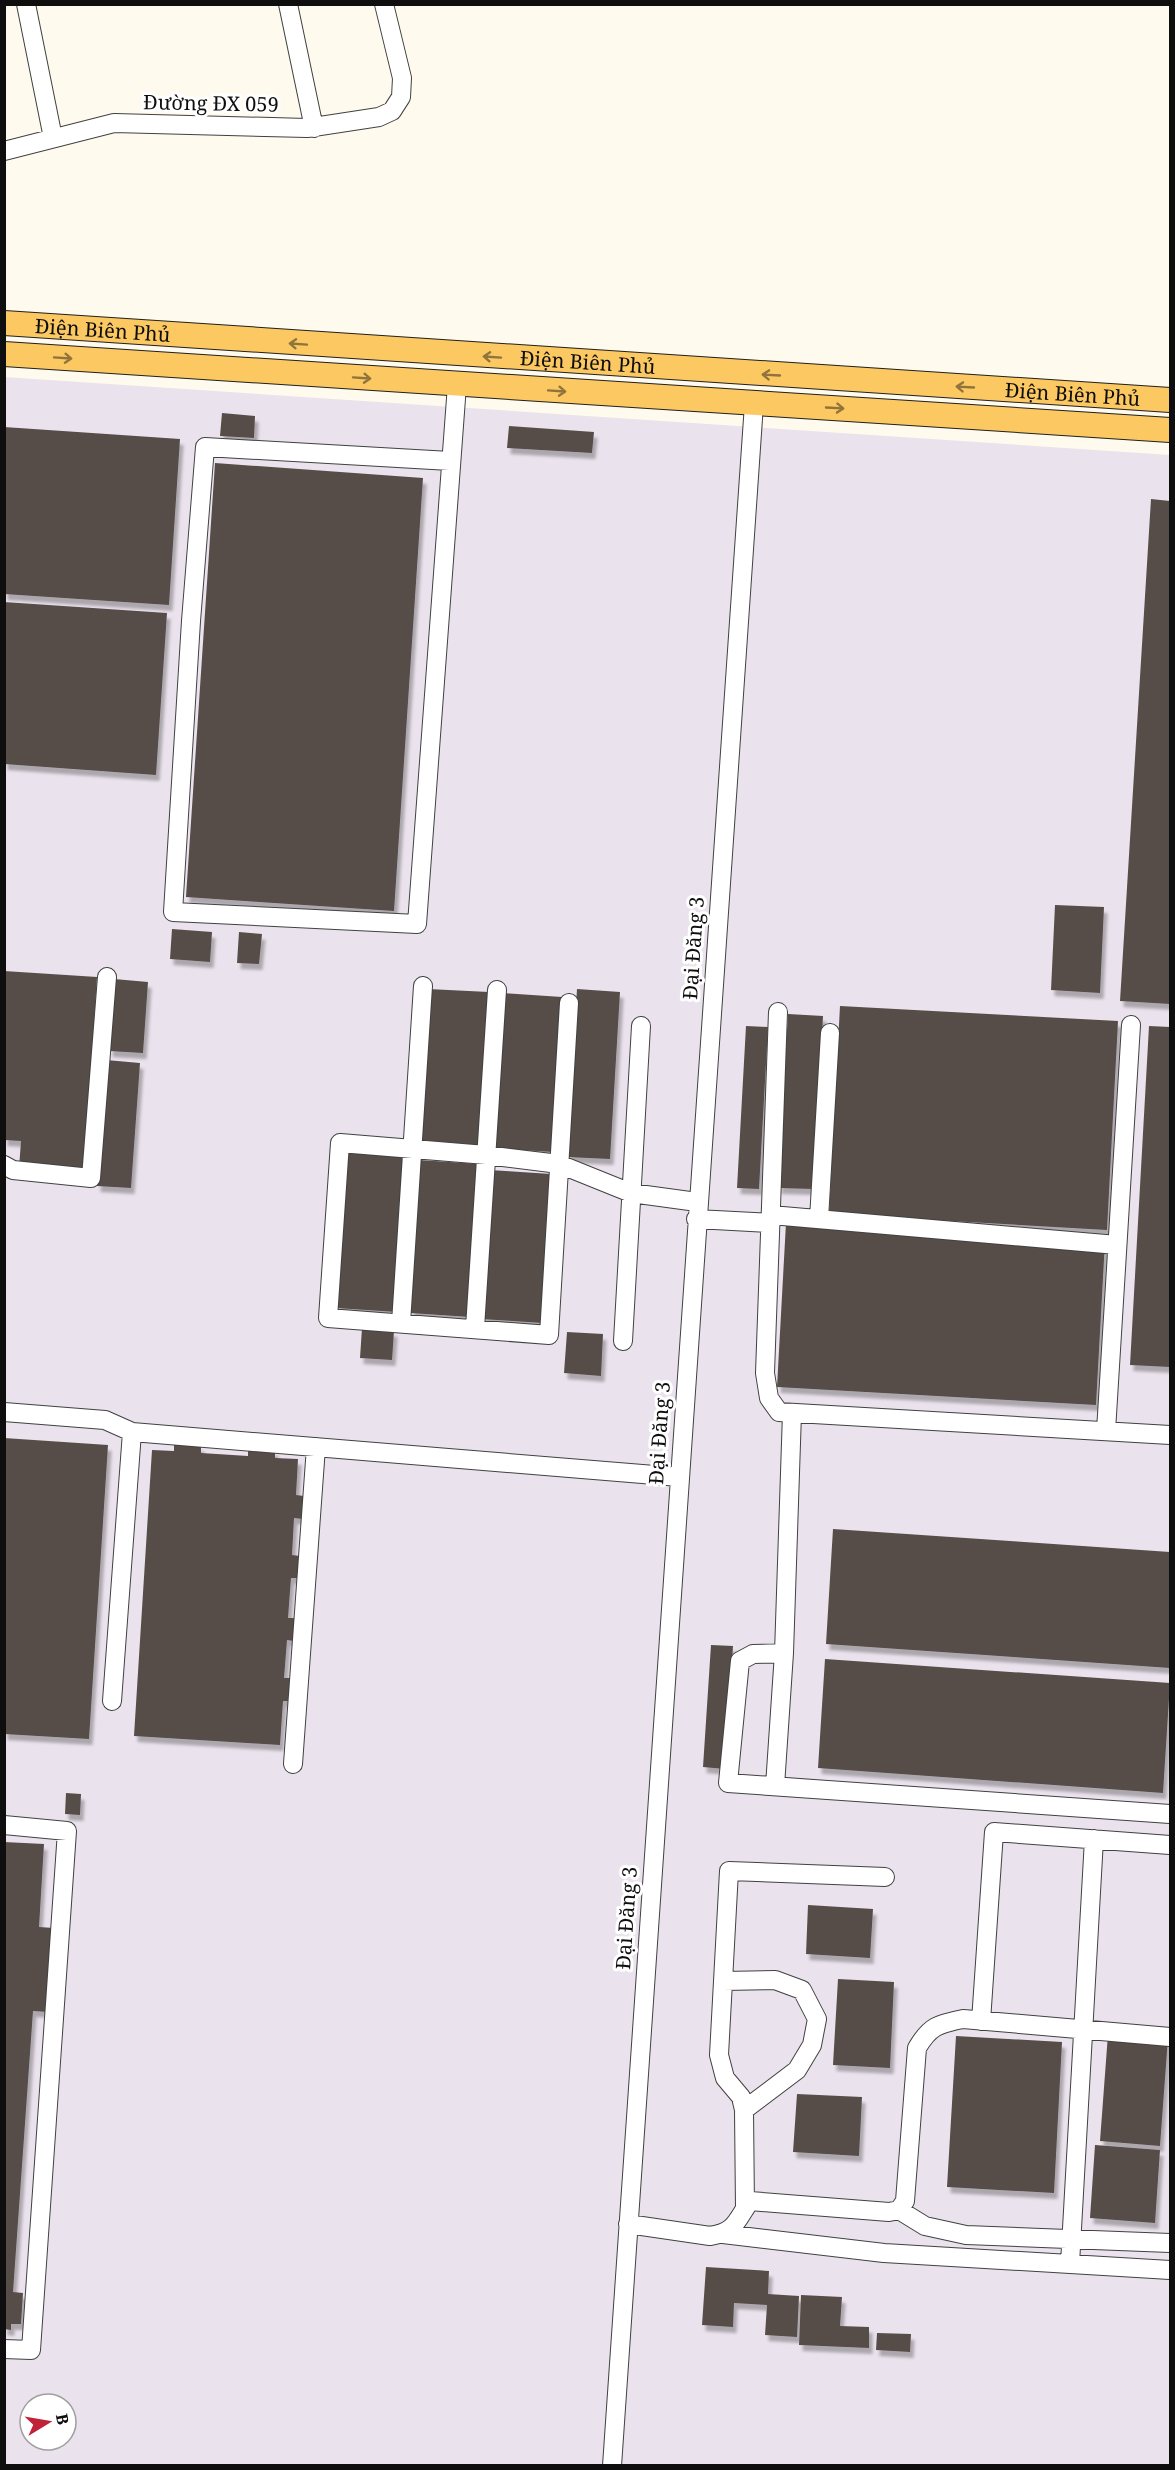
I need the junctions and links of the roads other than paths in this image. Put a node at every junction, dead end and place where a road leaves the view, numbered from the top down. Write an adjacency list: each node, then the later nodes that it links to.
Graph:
1 (26, 4): 5 (street)
2 (288, 4): 4 (street)
3 (384, 4): 4 (street, Đường ĐX 059)
4 (314, 128): 5 (street, Đường ĐX 059)
5 (53, 138): 6 (street, Đường ĐX 059)
6 (4, 151)
7 (4, 323): 10 (main road, Điện Biên Phủ, one-way to 7)
8 (4, 354): 9 (main road, Điện Biên Phủ, one-way to 9)
9 (457, 384): 11 (main road, Điện Biên Phủ, one-way to 11); 13 (street)
10 (1170, 400)
11 (754, 404): 12 (main road, Điện Biên Phủ, one-way to 12); 27 (street, Đại Đăng 3)
12 (1170, 430)
13 (450, 460): 13 (street)
14 (107, 977): 24 (street)
15 (423, 986): 22 (street)
16 (496, 990): 23 (street)
17 (569, 1003): 25 (street)
18 (778, 1012): 29 (street)
19 (1131, 1025): 30 (street)
20 (641, 1026): 26 (street)
21 (830, 1033): 28 (street)
22 (413, 1149): 23 (street); 31 (street); 31 (street)
23 (486, 1155): 25 (street); 32 (street)
24 (4, 1164)
25 (559, 1164): 26 (street); 32 (street)
26 (631, 1193): 27 (street); 33 (street)
27 (697, 1210): 29 (street); 40 (street, Đại Đăng 3)
28 (819, 1218): 29 (street); 30 (street)
29 (771, 1219): 35 (street)
30 (1117, 1245): 36 (street)
31 (402, 1323): 32 (street)
32 (475, 1328)
33 (622, 1341)
34 (4, 1412): 37 (street)
35 (792, 1413): 36 (street); 41 (street)
36 (1106, 1431): 38 (street)
37 (132, 1432): 39 (street); 42 (street)
38 (1170, 1435)
39 (315, 1447): 40 (street); 43 (street)
40 (679, 1478): 57 (street, Đại Đăng 3)
41 (784, 1653): 44 (street); 44 (street)
42 (112, 1701)
43 (293, 1764)
44 (775, 1786): 45 (street)
45 (1170, 1814)
46 (4, 1825): 63 (street)
47 (1094, 1839): 48 (street); 51 (street); 52 (street)
48 (1170, 1845)
49 (885, 1877): 50 (street)
50 (723, 1981): 54 (street); 54 (street)
51 (981, 2021): 52 (street); 56 (street)
52 (1082, 2030): 53 (street); 60 (street)
53 (1170, 2037)
54 (744, 2110): 55 (street)
55 (745, 2209): 56 (street); 58 (street)
56 (899, 2210): 60 (street)
57 (628, 2224): 58 (street); 64 (street, Đại Đăng 3)
58 (723, 2234): 61 (street)
59 (1170, 2239): 60 (street); 62 (street)
60 (1071, 2240): 61 (street)
61 (1071, 2264): 62 (street)
62 (1169, 2270)
63 (4, 2349)
64 (612, 2466)

